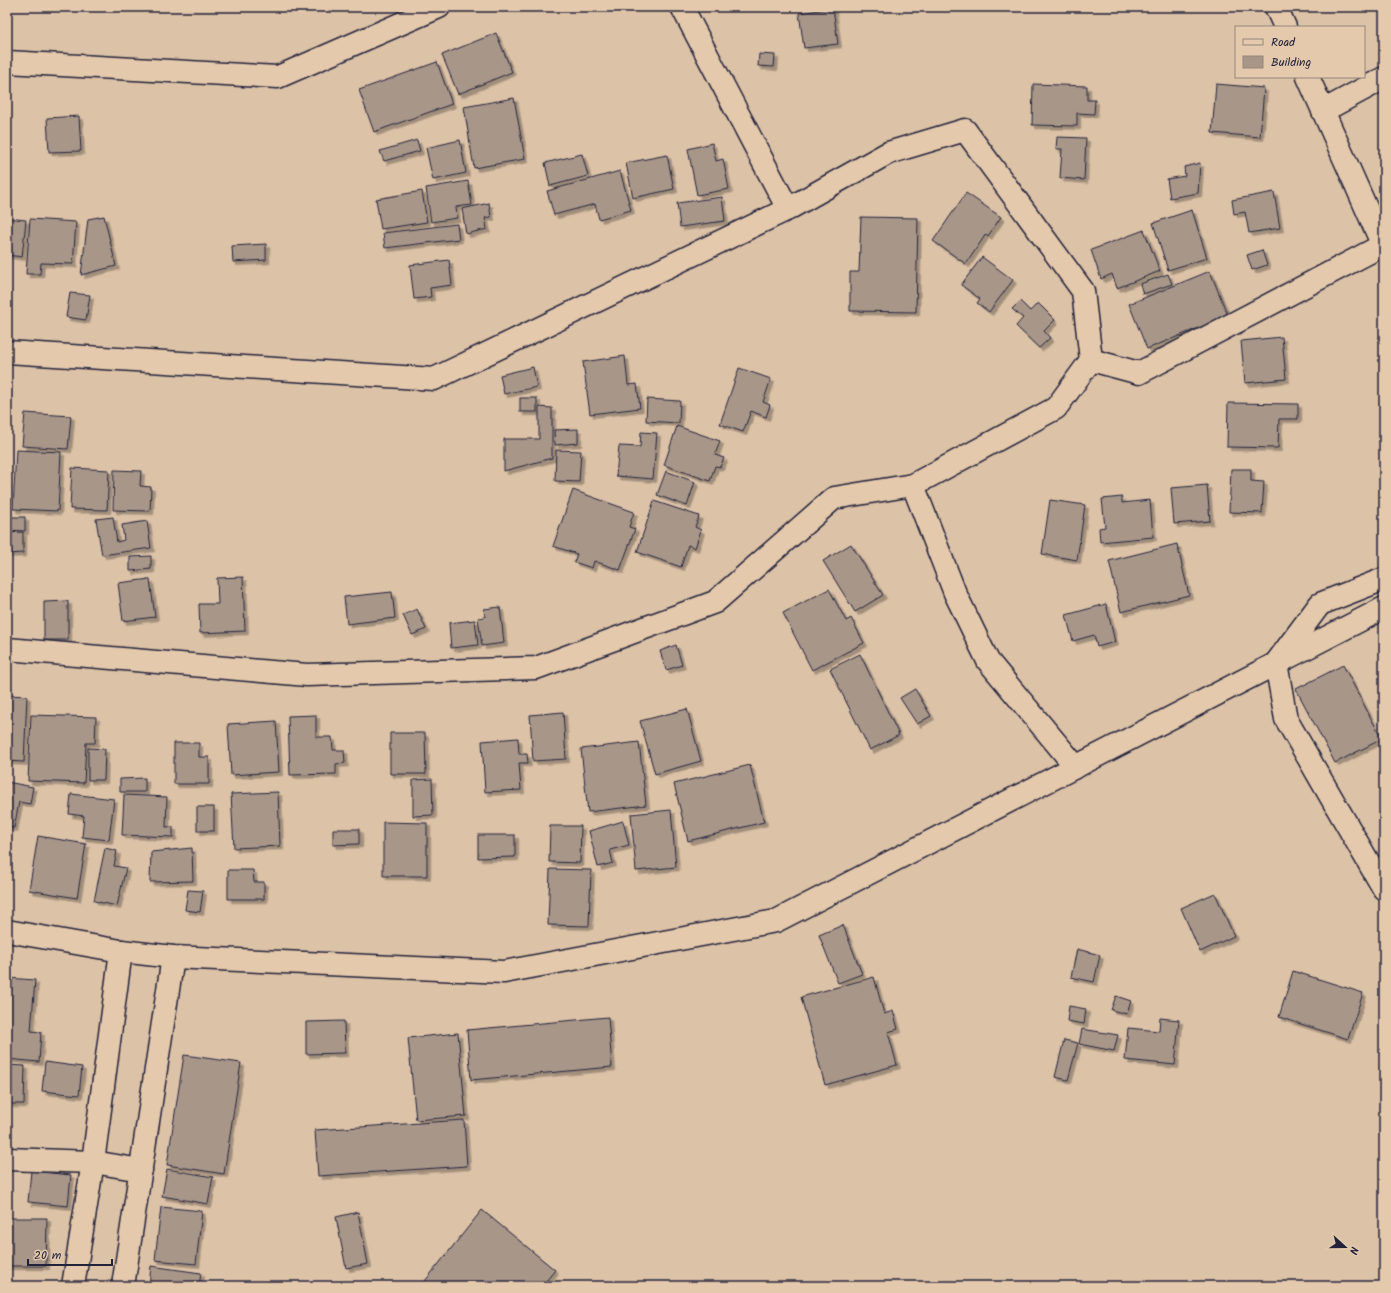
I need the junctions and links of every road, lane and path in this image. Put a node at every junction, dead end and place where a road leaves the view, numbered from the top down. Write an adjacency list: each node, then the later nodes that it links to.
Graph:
1 (440, 7): 5 (street)
2 (682, 7): 9 (street)
3 (1276, 7): 4 (street)
4 (1285, 26)
5 (7, 62)
6 (1308, 78): 8 (street)
7 (1384, 78): 8 (street)
8 (1323, 111): 10 (street)
9 (788, 209): 11 (street); 12 (street)
10 (1383, 246): 12 (street)
11 (7, 352)
12 (1091, 360): 13 (street)
13 (914, 485): 16 (street); 18 (street)
14 (1384, 580): 17 (street)
15 (1384, 608): 17 (street)
16 (7, 649)
17 (1276, 663): 18 (street); 19 (street)
18 (1076, 767): 22 (street)
19 (1384, 889)
20 (7, 931): 21 (street)
21 (121, 951): 22 (street); 24 (street)
22 (173, 957): 25 (street)
23 (7, 1159): 24 (street)
24 (93, 1162): 25 (street); 26 (street)
25 (141, 1170): 27 (street)
26 (73, 1286)
27 (123, 1286)

